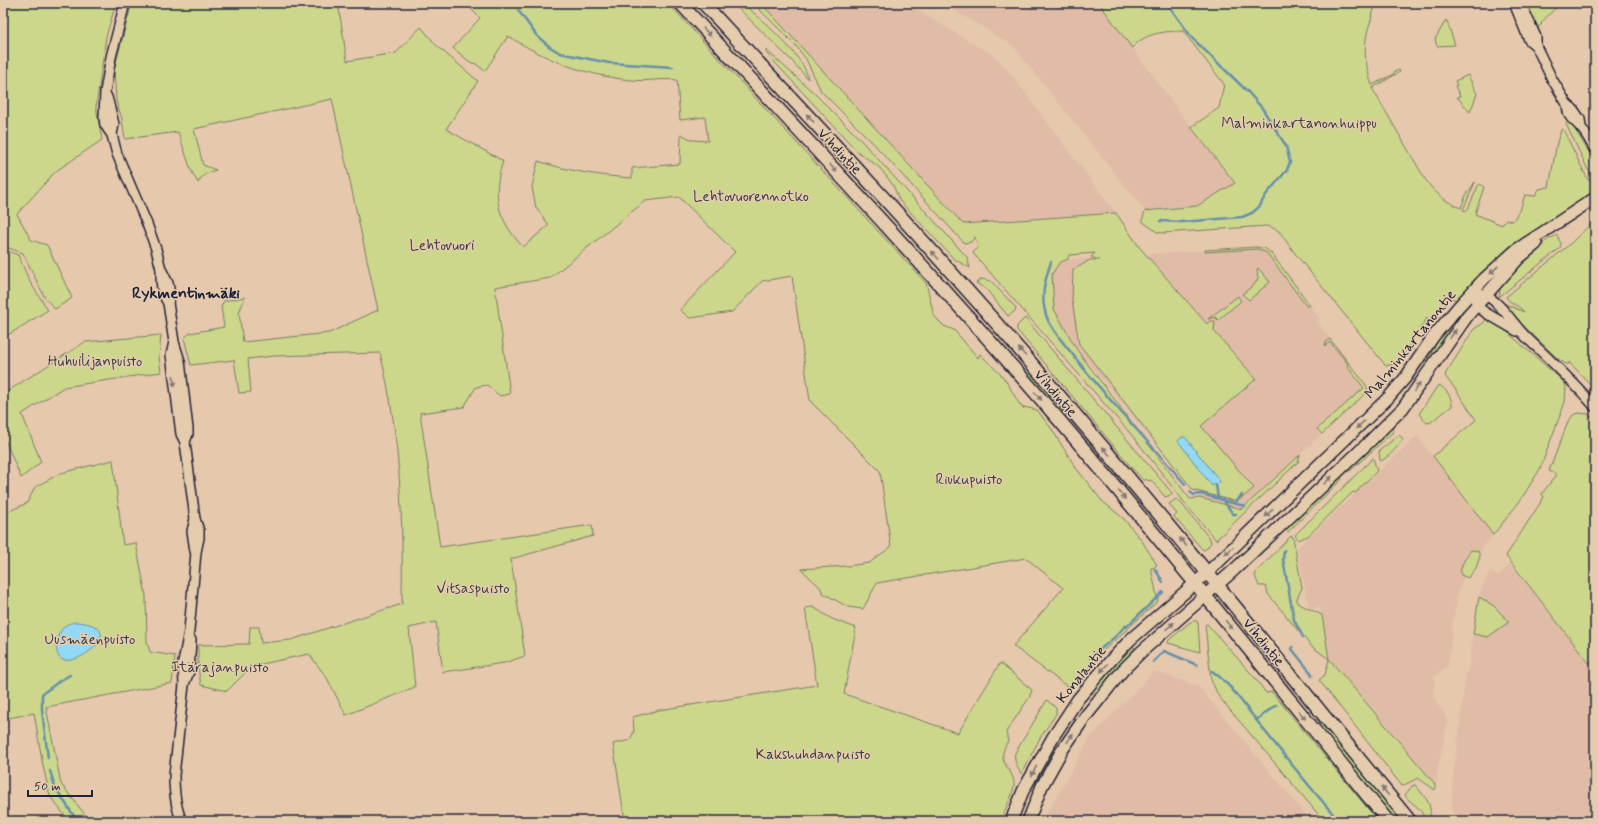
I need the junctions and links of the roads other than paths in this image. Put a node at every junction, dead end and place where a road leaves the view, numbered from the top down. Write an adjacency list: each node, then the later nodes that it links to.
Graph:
1 (125, 3): 19 (street)
2 (680, 3): 16 (main road, Vihdintie, one-way to 16)
3 (703, 3): 15 (main road, Vihdintie, one-way to 3)
4 (1514, 3): 6 (street)
5 (1521, 3): 6 (street)
6 (1536, 46): 7 (street)
7 (1595, 150)
8 (1595, 198): 10 (main road, Malminkartanontie, one-way to 10)
9 (1595, 206): 11 (main road, Malminkartanontie)
10 (1473, 291): 11 (street); 12 (street); 15 (main road, Malminkartanontie, one-way to 15)
11 (1486, 295): 12 (main road, Malminkartanontie); 13 (street)
12 (1477, 306): 13 (street); 17 (main road, Malminkartanontie, one-way to 12)
13 (1526, 336): 14 (street)
14 (1595, 408)
15 (1208, 572): 16 (main road, Konalantie); 17 (main road, Vihdintie)
16 (1195, 583): 18 (main road, Vihdintie); 20 (main road, Konalantie, one-way to 20)
17 (1218, 584): 18 (main road, Konalantie); 23 (main road, Vihdintie, one-way to 17)
18 (1204, 595): 21 (main road, Konalantie, one-way to 18); 22 (main road, Vihdintie, one-way to 22)
19 (182, 821)
20 (1011, 821)
21 (1028, 821)
22 (1388, 821)
23 (1410, 821)

